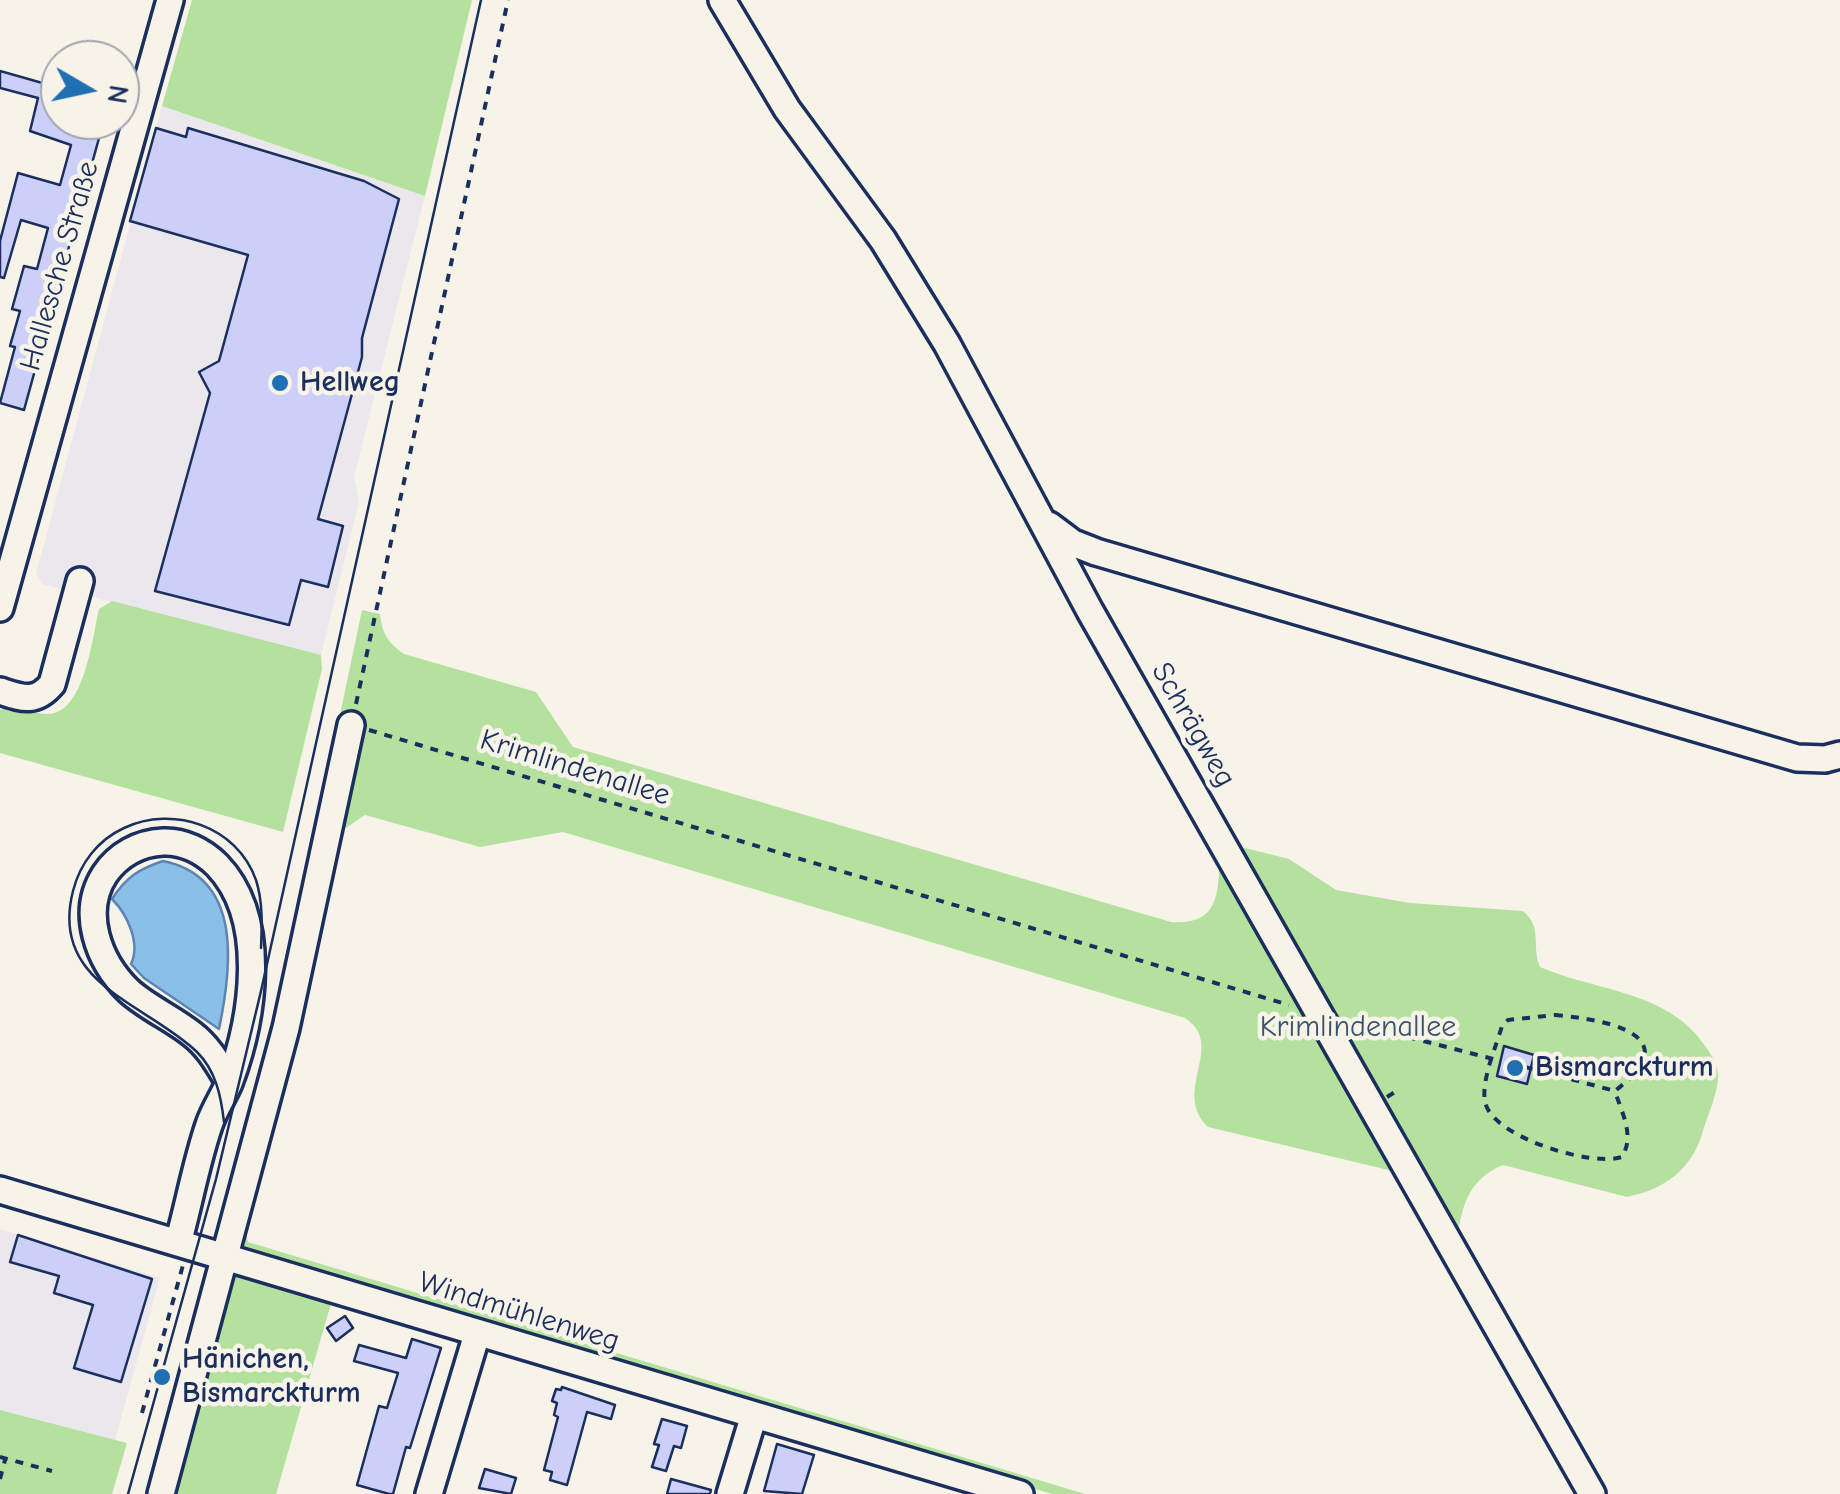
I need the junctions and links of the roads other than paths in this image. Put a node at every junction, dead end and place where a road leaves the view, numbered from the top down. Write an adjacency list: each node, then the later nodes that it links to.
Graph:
1 (170, 0): 5 (street, Hallesche Straße)
2 (722, 0): 3 (street, Schrägweg)
3 (1040, 519): 8 (street); 19 (street, Schrägweg)
4 (80, 582): 6 (street)
5 (0, 608)
6 (0, 691)
7 (352, 725): 12 (street)
8 (1840, 755)
9 (229, 1082): 9 (street); 11 (street)
10 (0, 1190): 11 (street, Windmühlenweg)
11 (183, 1244): 12 (street, Windmühlenweg)
12 (222, 1257): 13 (street, Windmühlenweg); 15 (street)
13 (476, 1334): 14 (street, Windmühlenweg); 16 (street)
14 (754, 1415): 17 (street); 18 (street, Windmühlenweg)
15 (160, 1494)
16 (428, 1494)
17 (730, 1494)
18 (1020, 1494)
19 (1592, 1494)

